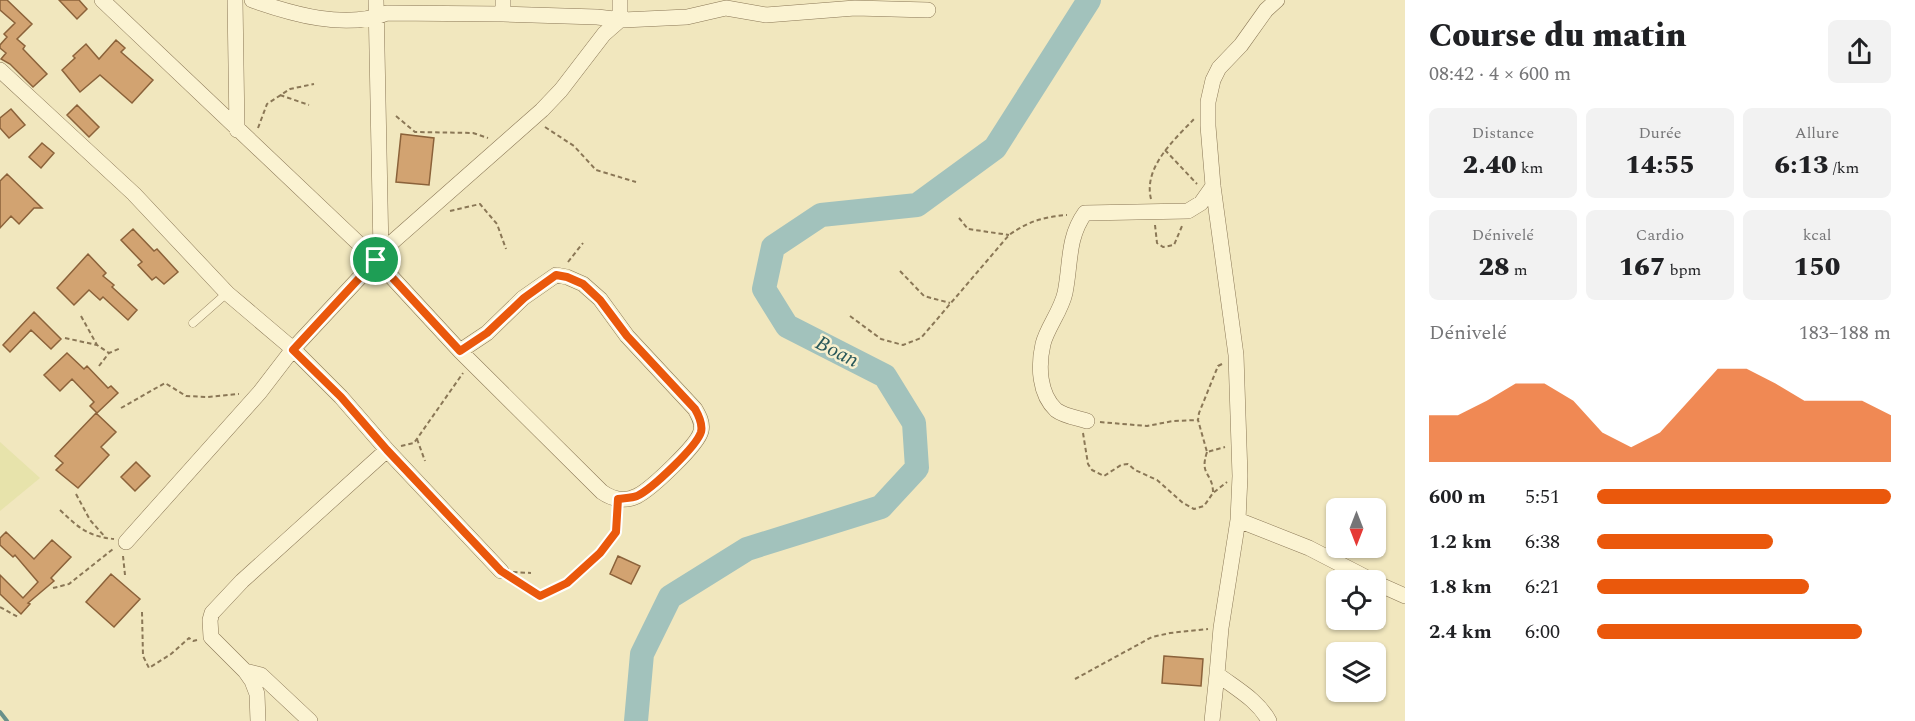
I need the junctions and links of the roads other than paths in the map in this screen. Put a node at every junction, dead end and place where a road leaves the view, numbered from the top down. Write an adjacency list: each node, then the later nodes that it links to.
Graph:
1 (102, 0): 12 (street)
2 (235, 0): 12 (street)
3 (252, 0): 9 (street)
4 (376, 0): 9 (street)
5 (620, 0): 10 (street)
6 (1277, 0): 13 (street)
7 (503, 7): 9 (street); 10 (street)
8 (928, 10): 10 (street)
9 (376, 18): 14 (street)
10 (620, 20): 14 (street)
11 (0, 70): 15 (street)
12 (237, 130): 14 (street)
13 (1210, 191): 19 (street); 21 (street)
14 (379, 256): 17 (street); 18 (street)
15 (226, 292): 16 (lane); 17 (street)
16 (193, 323)
17 (293, 350): 20 (street); 22 (street)
18 (465, 356): 18 (street)
19 (1087, 421)
20 (387, 450): 24 (street); 27 (street)
21 (1238, 520): 23 (street); 28 (street)
22 (125, 542)
23 (1352, 570)
24 (501, 571)
25 (1386, 587): 26 (street)
26 (1405, 596)
27 (245, 671): 29 (street); 30 (street)
28 (1216, 674): 31 (street); 32 (street)
29 (258, 721)
30 (310, 721)
31 (1212, 721)
32 (1269, 721)

